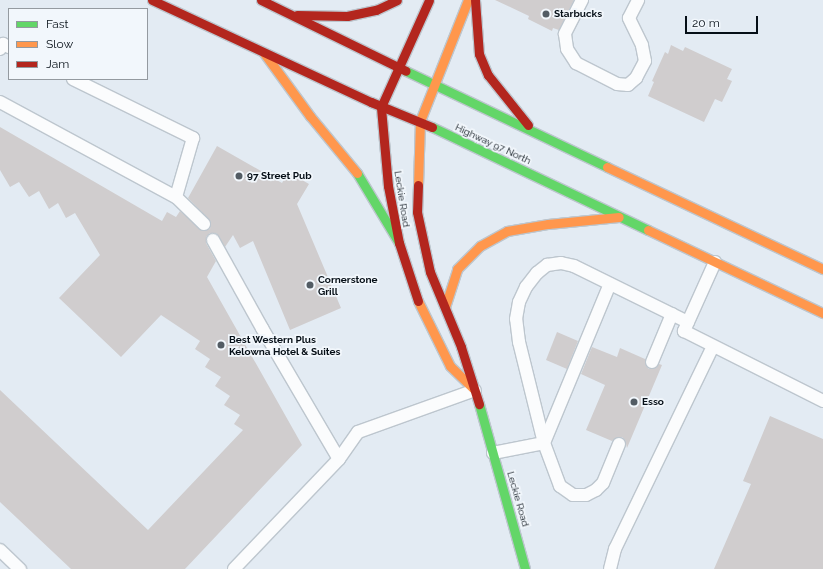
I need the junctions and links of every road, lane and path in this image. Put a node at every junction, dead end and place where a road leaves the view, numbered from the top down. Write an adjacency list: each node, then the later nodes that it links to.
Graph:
1 (152, 0): 12 (main road, Highway 97 North)
2 (261, 0): 9 (main road)
3 (397, 0): 9 (main road)
4 (429, 0): 13 (main road, Leckie Road)
5 (468, 0): 15 (main road, Leckie Road)
6 (475, 0): 19 (main road)
7 (582, 0): 8 (lane)
8 (638, 0)
9 (292, 15): 13 (main road)
10 (8, 46): 11 (lane)
11 (0, 49)
12 (262, 50): 17 (main road, Highway 97 North); 24 (main road)
13 (398, 67): 15 (main road); 17 (main road, Leckie Road)
14 (75, 80): 20 (lane)
15 (434, 84): 18 (main road, Leckie Road); 19 (main road)
16 (0, 102): 20 (lane)
17 (381, 107): 18 (main road, Highway 97 North); 24 (main road, Leckie Road)
18 (420, 121): 21 (main road, Highway 97 North); 28 (main road, Leckie Road)
19 (531, 129): 26 (main road)
20 (176, 196): 22 (lane)
21 (620, 217): 25 (main road, Highway 97 North); 28 (main road)
22 (204, 224)
23 (213, 240): 39 (lane)
24 (399, 243): 34 (main road, Leckie Road)
25 (715, 262): 30 (main road, Highway 97 North); 31 (lane)
26 (823, 269)
27 (610, 284): 29 (lane); 36 (lane); 36 (lane)
28 (444, 307): 34 (main road, Leckie Road)
29 (672, 314): 31 (lane); 33 (lane)
30 (823, 314)
31 (688, 322): 32 (lane)
32 (712, 346): 35 (lane); 44 (lane)
33 (652, 362)
34 (476, 390): 38 (main road, Leckie Road); 39 (lane)
35 (823, 401)
36 (544, 443): 37 (lane); 38 (lane)
37 (618, 444)
38 (493, 453): 43 (main road, Leckie Road)
39 (339, 459): 42 (lane)
40 (0, 550): 41 (lane)
41 (20, 569)
42 (234, 569)
43 (525, 569)
44 (610, 569)

